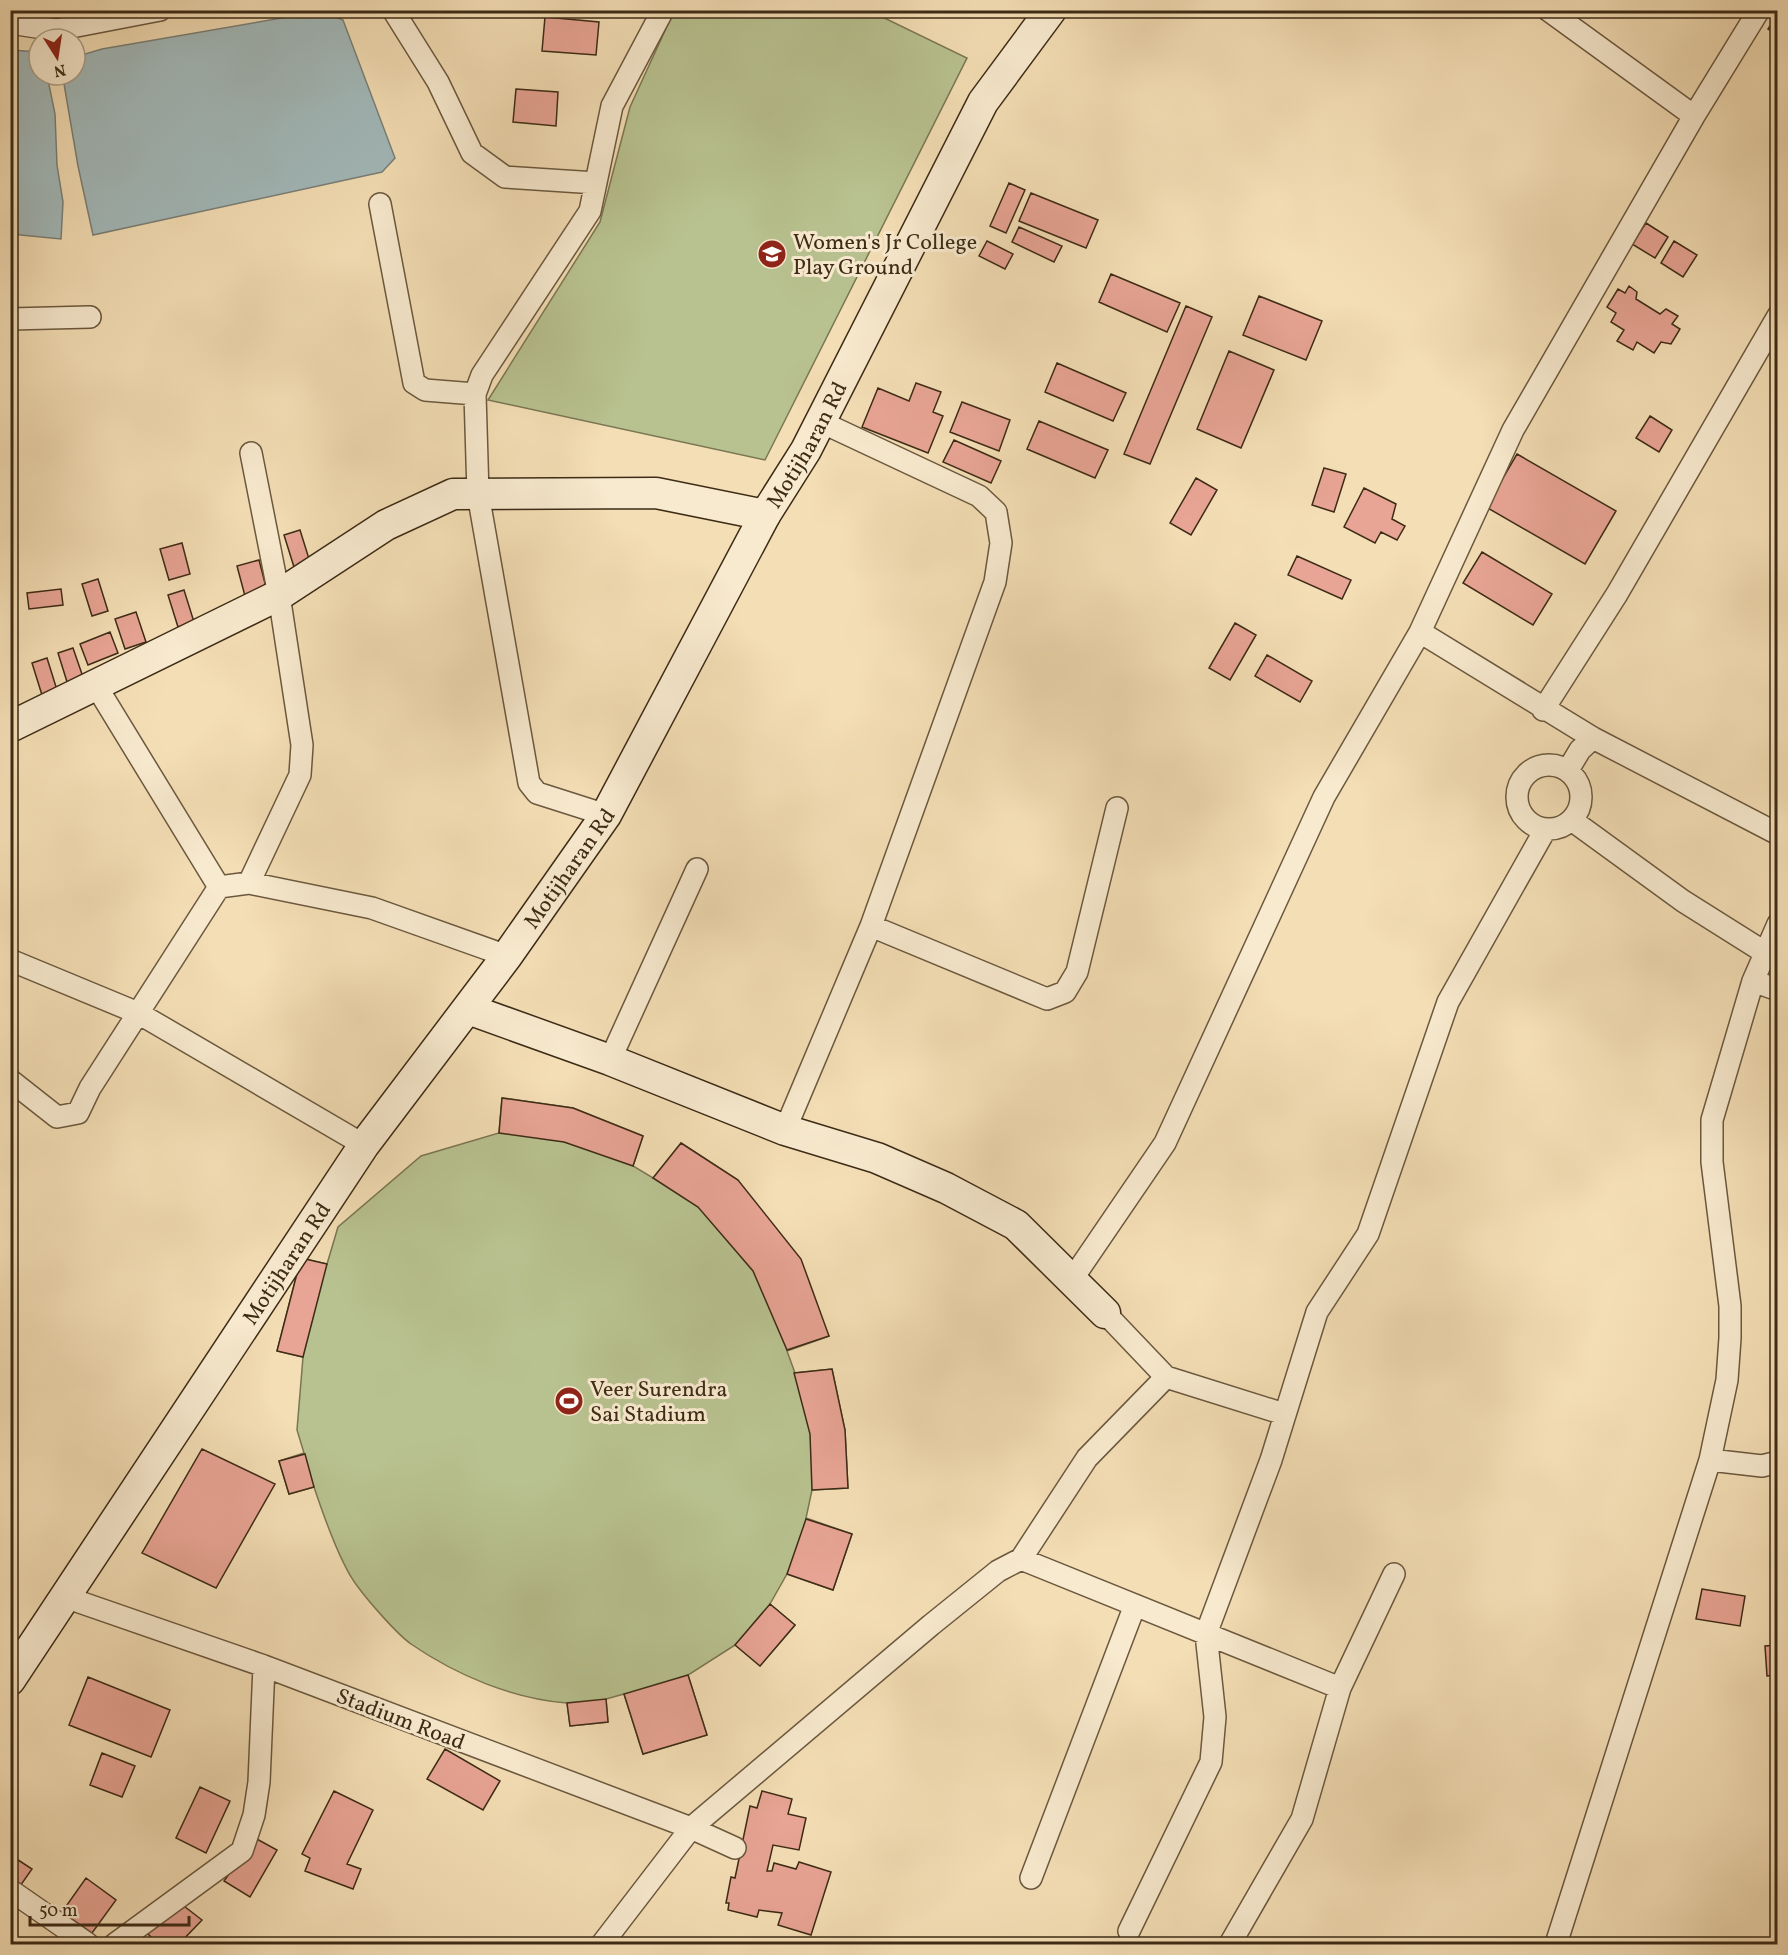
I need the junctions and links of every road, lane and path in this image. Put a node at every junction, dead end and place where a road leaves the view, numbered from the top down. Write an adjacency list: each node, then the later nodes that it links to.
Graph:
1 (160, 10): 7 (street)
2 (393, 10): 10 (street)
3 (663, 10): 10 (street)
4 (1051, 10): 16 (main road, Motijharan Rd)
5 (1548, 10): 9 (street)
6 (1759, 10): 9 (street)
7 (54, 20): 8 (street)
8 (10, 23)
9 (1694, 116): 21 (street)
10 (596, 183): 15 (street)
11 (380, 204): 15 (street)
12 (1778, 316): 23 (street)
13 (90, 317): 14 (street)
14 (10, 319)
15 (475, 394): 18 (street)
16 (819, 421): 19 (main road, Motijharan Rd); 36 (street)
17 (251, 453): 20 (street)
18 (478, 494): 19 (main road); 20 (main road); 28 (street)
19 (765, 515): 28 (main road, Motijharan Rd)
20 (279, 595): 22 (main road); 33 (street)
21 (1420, 632): 23 (street); 48 (street)
22 (95, 684): 24 (main road); 34 (street)
23 (1543, 710): 25 (street)
24 (10, 727)
25 (1593, 738): 26 (street); 31 (street)
26 (1568, 771): 29 (street); 30 (street)
27 (1117, 808): 36 (street)
28 (606, 815): 38 (main road, Motijharan Rd)
29 (1573, 821): 30 (street); 37 (street)
30 (1545, 830): 51 (street)
31 (1778, 834)
32 (697, 869): 44 (street)
33 (249, 884): 34 (street); 38 (street)
34 (219, 887): 43 (street)
35 (1778, 924): 37 (street)
36 (871, 926): 46 (street)
37 (1764, 952): 40 (street)
38 (507, 956): 42 (main road, Motijharan Rd)
39 (10, 960): 43 (street)
40 (1753, 981): 41 (street); 52 (street)
41 (1778, 990)
42 (468, 1009): 44 (main road); 47 (main road, Motijharan Rd)
43 (138, 1013): 45 (street); 47 (street)
44 (610, 1060): 46 (main road)
45 (10, 1080)
46 (786, 1130): 48 (main road)
47 (364, 1145): 56 (main road, Motijharan Rd)
48 (1072, 1278): 49 (main road)
49 (1105, 1313): 50 (street)
50 (1166, 1377): 51 (street); 54 (street)
51 (1284, 1414): 58 (street)
52 (1710, 1461): 53 (street); 71 (street)
53 (1778, 1462)
54 (1021, 1559): 57 (street); 62 (street)
55 (1394, 1574): 61 (street)
56 (65, 1597): 59 (street, Stadium Road); 60 (main road, Motijharan Rd)
57 (1135, 1605): 58 (street); 64 (street)
58 (1206, 1634): 61 (street); 66 (street)
59 (264, 1666): 62 (street, Stadium Road); 68 (street)
60 (10, 1680)
61 (1340, 1688): 70 (street)
62 (691, 1828): 63 (street, Stadium Road); 69 (street)
63 (735, 1848)
64 (1031, 1878)
65 (10, 1890): 67 (street)
66 (1129, 1931)
67 (88, 1944)
68 (115, 1944)
69 (602, 1944)
70 (1230, 1944)
71 (1556, 1944)

